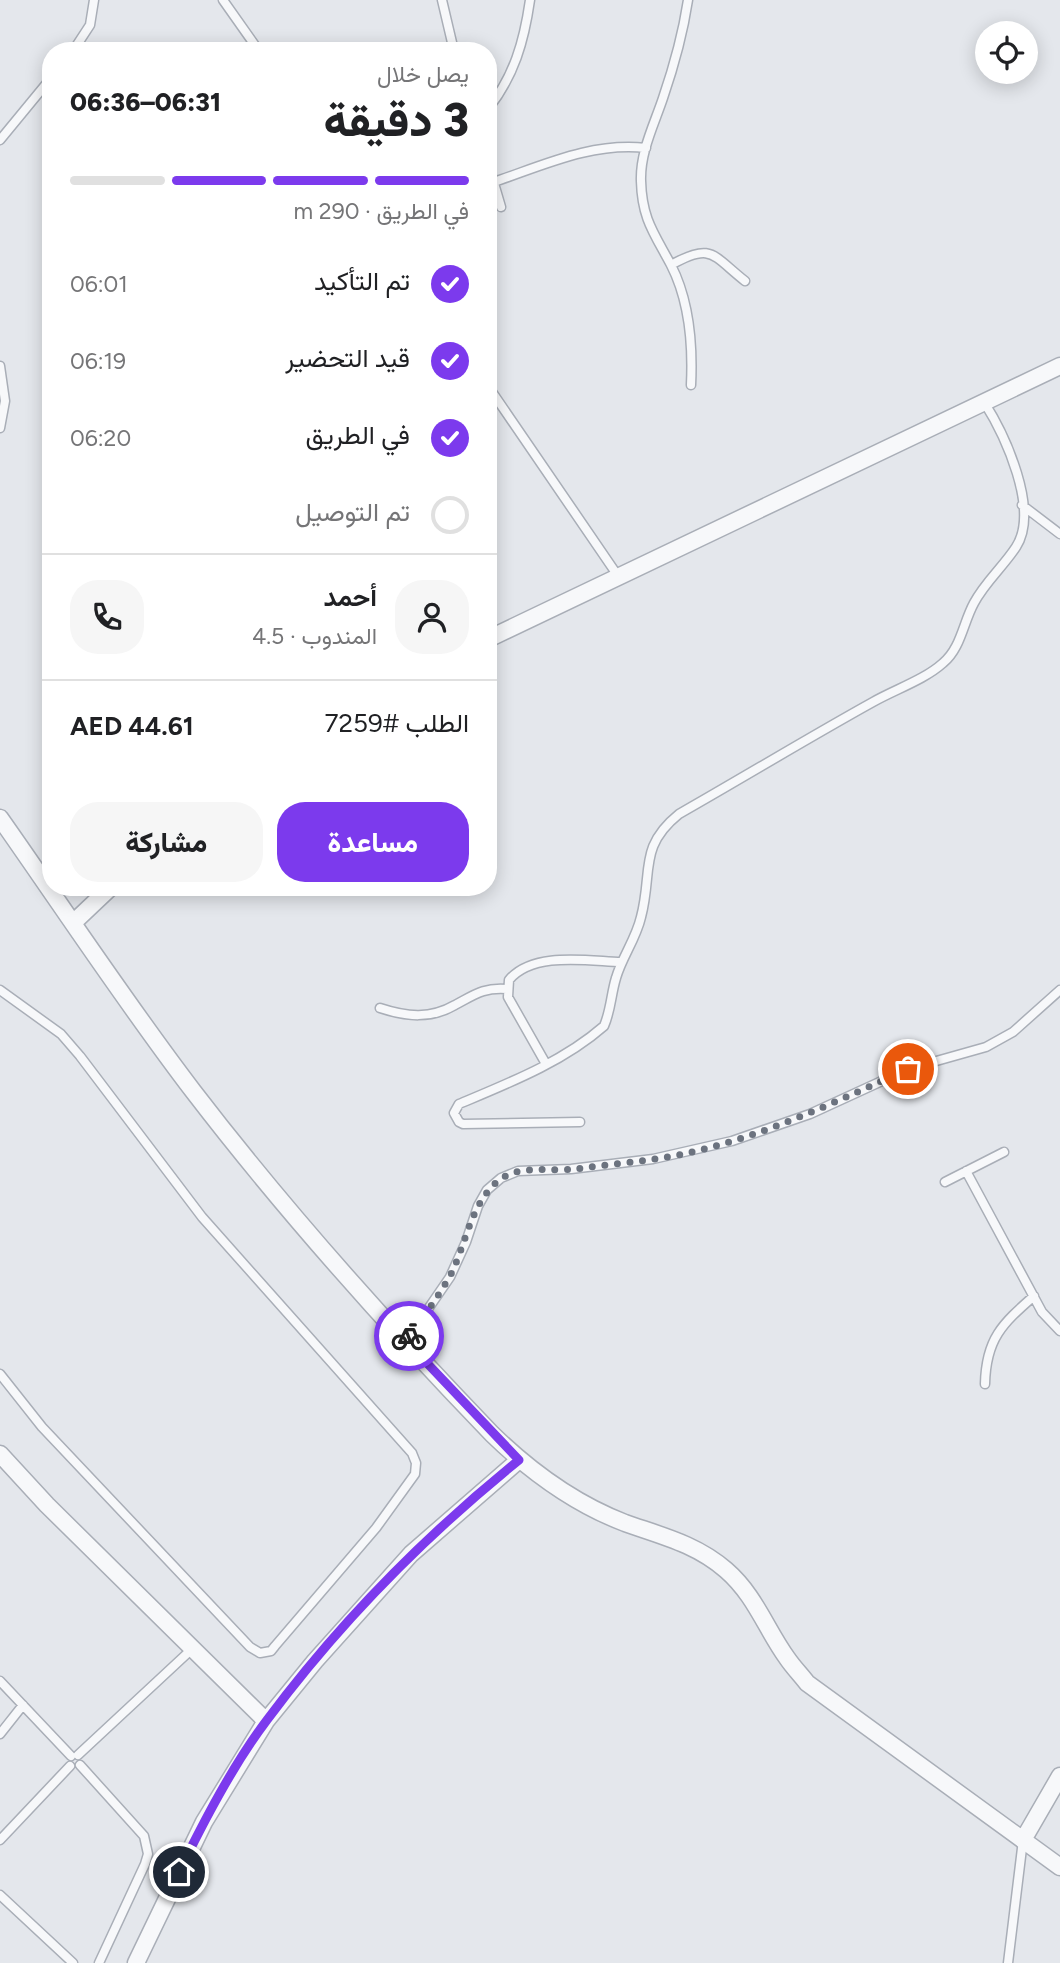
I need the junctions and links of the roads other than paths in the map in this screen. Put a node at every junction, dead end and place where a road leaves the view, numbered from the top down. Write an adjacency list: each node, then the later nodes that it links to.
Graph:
1 (94, 0): 6 (lane)
2 (223, 0): 7 (lane)
3 (442, 0): 8 (lane)
4 (530, 0): 10 (lane)
5 (688, 0): 12 (lane)
6 (80, 42)
7 (253, 42)
8 (452, 42)
9 (42, 89): 11 (lane)
10 (497, 98)
11 (0, 140)
12 (646, 148): 13 (lane); 16 (lane)
13 (497, 181)
14 (497, 193): 15 (lane)
15 (501, 207)
16 (671, 265): 17 (lane); 20 (lane)
17 (745, 281)
18 (0, 366): 23 (lane)
19 (1060, 366): 22 (street)
20 (691, 385)
21 (497, 399): 26 (lane)
22 (984, 402): 24 (lane); 26 (street)
23 (0, 428)
24 (1023, 505): 25 (lane); 33 (lane)
25 (1060, 534)
26 (618, 576): 27 (street)
27 (497, 635)
28 (1, 821): 29 (street)
29 (42, 879)
30 (54, 896): 32 (street)
31 (102, 896): 32 (street)
32 (73, 923): 45 (street)
33 (621, 962): 34 (lane); 38 (lane)
34 (507, 989): 37 (lane); 38 (lane)
35 (0, 990): 46 (lane)
36 (1060, 990): 45 (lane)
37 (380, 1008)
38 (546, 1064): 39 (lane)
39 (580, 1122)
40 (1003, 1152): 41 (lane)
41 (967, 1171): 42 (lane); 43 (lane)
42 (945, 1182)
43 (1034, 1296): 44 (lane); 47 (lane)
44 (1060, 1331)
45 (406, 1341): 49 (street)
46 (0, 1374)
47 (985, 1384)
48 (0, 1454): 50 (street)
49 (519, 1460): 53 (street); 60 (street)
50 (192, 1649): 53 (street); 55 (lane)
51 (0, 1681): 52 (lane)
52 (23, 1705): 54 (lane); 55 (lane)
53 (266, 1721): 65 (street)
54 (0, 1734)
55 (74, 1755): 56 (lane); 57 (lane)
56 (80, 1765): 57 (lane); 64 (lane)
57 (70, 1766): 59 (lane)
58 (1060, 1776): 60 (street)
59 (0, 1840)
60 (1023, 1840): 61 (street); 66 (lane)
61 (1060, 1867)
62 (0, 1895): 63 (lane)
63 (73, 1963)
64 (99, 1963)
65 (136, 1963)
66 (1008, 1963)

